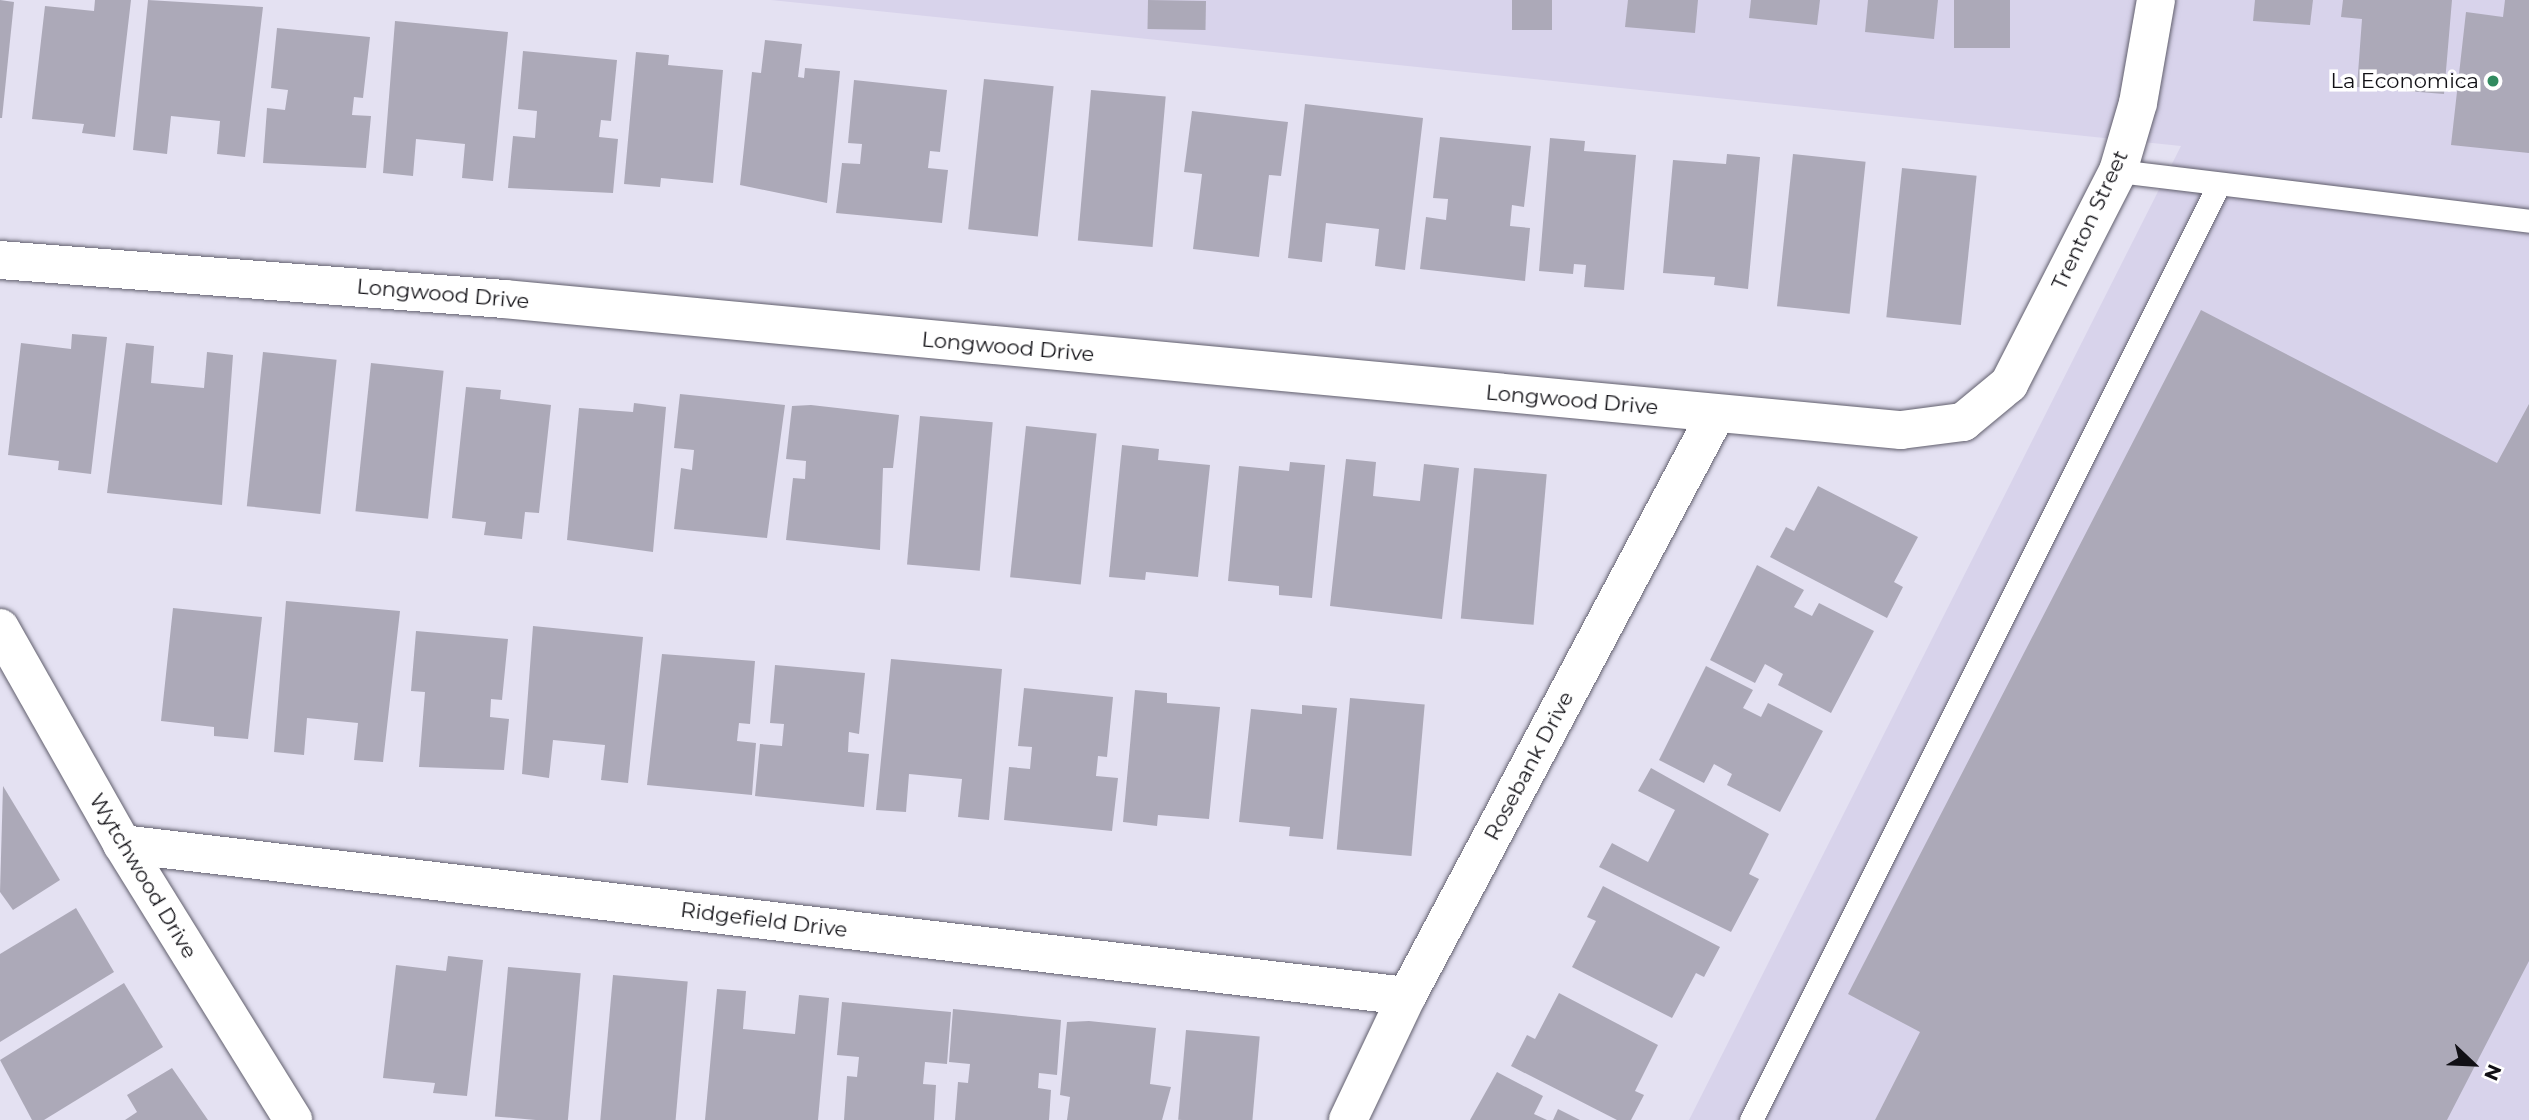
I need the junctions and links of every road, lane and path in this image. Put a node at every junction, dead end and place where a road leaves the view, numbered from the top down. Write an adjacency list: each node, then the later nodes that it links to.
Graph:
1 (2156, 0): 2 (street, Trenton Street)
2 (2118, 171): 3 (lane); 6 (street, Trenton Street)
3 (2219, 184): 4 (lane); 13 (lane)
4 (2529, 221)
5 (0, 260): 7 (street, Longwood Drive)
6 (2003, 388): 7 (street, Longwood Drive)
7 (1716, 414): 10 (street, Rosebank Drive)
8 (0, 628): 9 (street, Wytchwood Drive)
9 (122, 844): 10 (street, Ridgefield Drive); 11 (street, Wytchwood Drive)
10 (1407, 996): 12 (street, Rosebank Drive)
11 (293, 1120)
12 (1348, 1120)
13 (1751, 1120)

